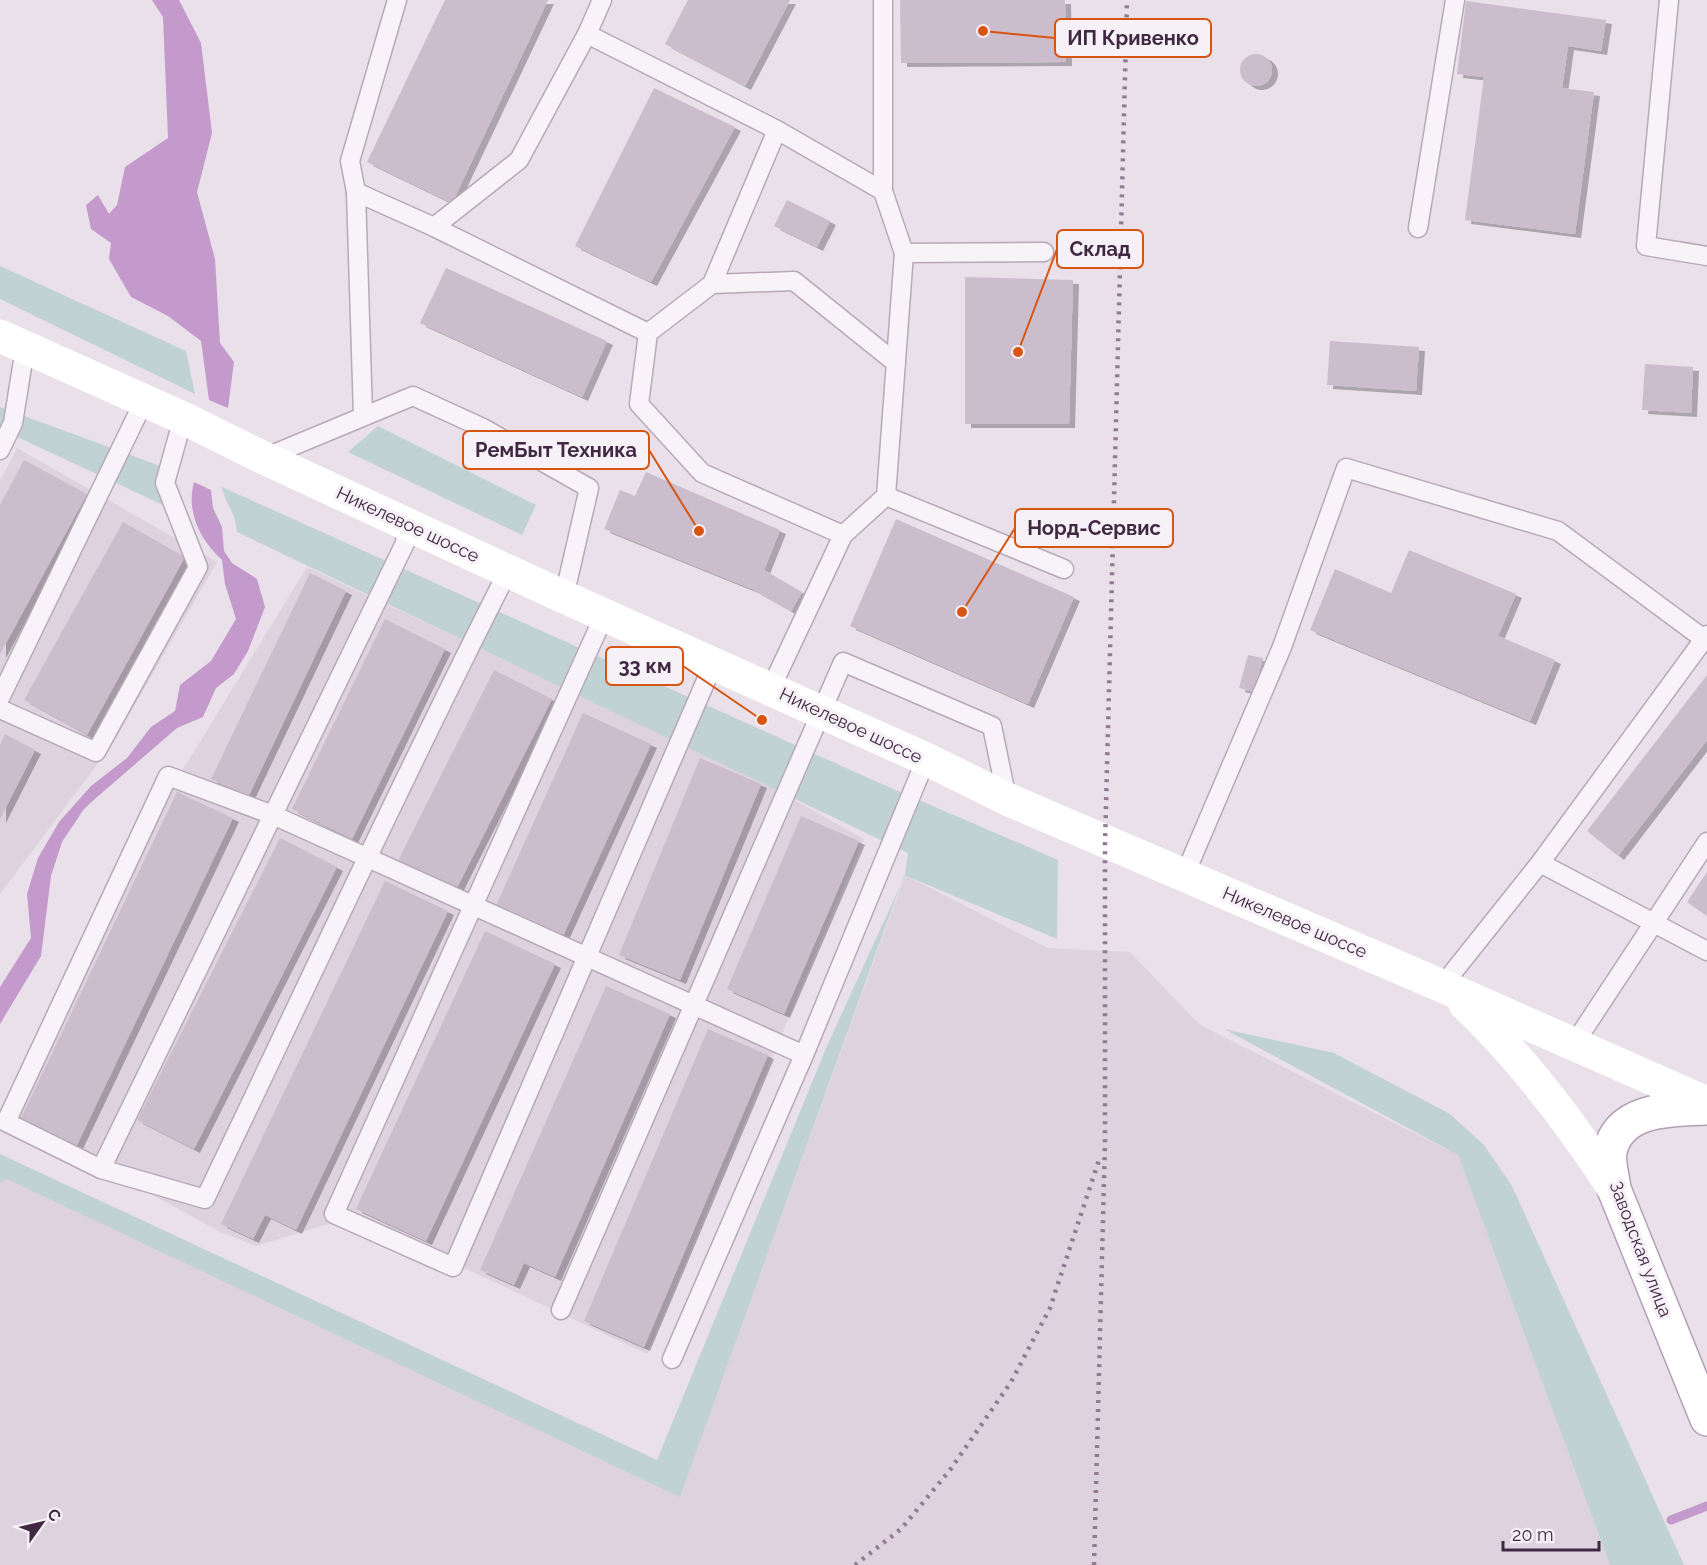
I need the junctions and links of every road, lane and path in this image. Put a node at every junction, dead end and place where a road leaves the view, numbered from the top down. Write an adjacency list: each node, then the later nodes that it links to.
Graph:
1 (397, 0): 8 (lane)
2 (602, 0): 6 (lane)
3 (883, 0): 9 (lane)
4 (1455, 0): 11 (lane)
5 (1669, 0): 14 (lane)
6 (587, 34): 7 (lane); 10 (lane)
7 (777, 130): 9 (lane); 15 (lane)
8 (356, 192): 10 (lane); 20 (lane)
9 (884, 192): 13 (lane)
10 (434, 227): 16 (lane)
11 (1418, 228)
12 (1044, 252): 13 (lane)
13 (904, 253): 18 (lane)
14 (1707, 256)
15 (712, 284): 16 (lane); 18 (lane)
16 (648, 333): 26 (lane)
17 (12, 342): 19 (main road, Никелевое шоссе); 22 (lane)
18 (896, 363): 24 (lane)
19 (144, 401): 21 (main road, Никелевое шоссе); 34 (lane)
20 (363, 415): 23 (lane); 29 (lane)
21 (183, 417): 23 (main road, Никелевое шоссе); 35 (lane)
22 (0, 450)
23 (264, 458): 25 (main road, Никелевое шоссе)
24 (886, 496): 26 (lane); 27 (lane)
25 (406, 523): 28 (main road, Никелевое шоссе); 39 (lane)
26 (843, 535): 33 (lane)
27 (1064, 569)
28 (508, 571): 29 (main road, Никелевое шоссе); 41 (lane)
29 (564, 597): 30 (main road, Никелевое шоссе)
30 (607, 615): 32 (main road, Никелевое шоссе); 44 (lane)
31 (1706, 637): 42 (lane); 43 (lane)
32 (714, 662): 33 (main road, Никелевое шоссе); 47 (lane)
33 (771, 688): 36 (main road, Никелевое шоссе)
34 (0, 698)
35 (0, 709)
36 (821, 713): 37 (main road, Никелевое шоссе); 38 (lane); 49 (lane)
37 (927, 759): 38 (main road, Никелевое шоссе); 51 (lane)
38 (1007, 799): 43 (main road, Никелевое шоссе)
39 (273, 815): 41 (lane); 54 (lane); 54 (lane)
40 (1707, 842): 45 (lane)
41 (368, 859): 44 (lane); 54 (lane)
42 (1540, 863): 45 (lane); 48 (lane)
43 (1185, 874): 48 (main road, Никелевое шоссе)
44 (473, 906): 47 (lane); 47 (lane)
45 (1654, 923): 46 (lane); 50 (lane)
46 (1707, 951)
47 (586, 957): 49 (lane)
48 (1446, 988): 50 (main road, Никелевое шоссе); 55 (main road)
49 (693, 1005): 51 (lane); 56 (lane)
50 (1574, 1044): 52 (main road, Никелевое шоссе)
51 (804, 1055): 57 (lane)
52 (1707, 1103)
53 (1707, 1108): 55 (main road, Заводская улица)
54 (101, 1169)
55 (1614, 1189): 58 (main road, Заводская улица)
56 (561, 1310)
57 (672, 1359)
58 (1707, 1419)

